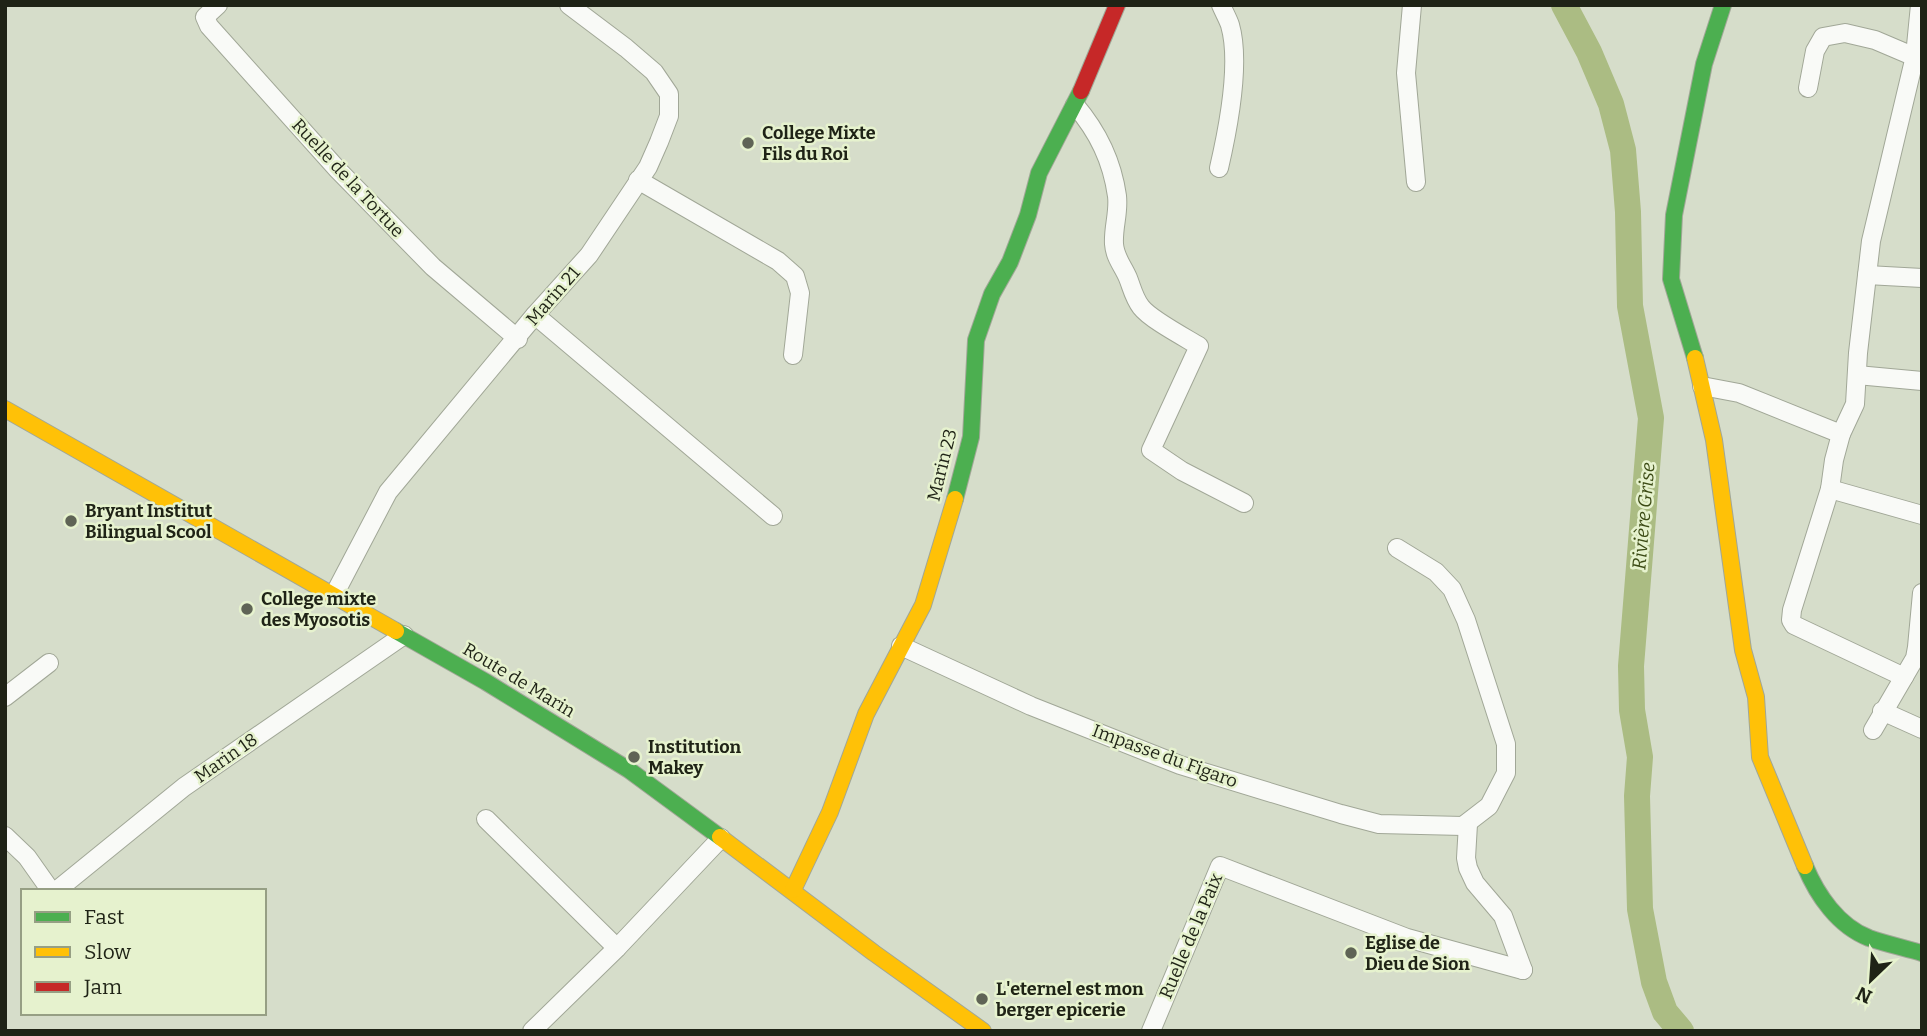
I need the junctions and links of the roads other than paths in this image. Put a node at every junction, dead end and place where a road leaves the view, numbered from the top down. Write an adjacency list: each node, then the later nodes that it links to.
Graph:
1 (218, 5): 17 (street, Ruelle de la Tortue)
2 (569, 5): 12 (street, Marin 21)
3 (1117, 5): 10 (street, Marin 23)
4 (1221, 5): 11 (street)
5 (1412, 5): 13 (street)
6 (1723, 5): 21 (street)
7 (1920, 5): 8 (street)
8 (1918, 58): 9 (street); 14 (street)
9 (1808, 88)
10 (1075, 105): 25 (street); 32 (street, Marin 23)
11 (1219, 168)
12 (638, 180): 16 (street, Marin 21); 18 (street)
13 (1416, 182)
14 (1867, 275): 15 (street); 19 (street)
15 (1922, 278)
16 (535, 315): 17 (street, Marin 21); 27 (street)
17 (518, 339): 30 (street, Marin 21)
18 (793, 355)
19 (1857, 375): 20 (street); 23 (street)
20 (1922, 381)
21 (1702, 386): 23 (street); 47 (street)
22 (5, 409): 30 (street, Route de Marin)
23 (1842, 434): 24 (street)
24 (1830, 489): 26 (street); 34 (street)
25 (1244, 503)
26 (1922, 515)
27 (773, 516)
28 (1397, 548): 40 (street)
29 (1922, 593): 34 (street)
30 (334, 595): 31 (street, Route de Marin)
31 (404, 635): 42 (street, Route de Marin); 44 (street, Marin 18)
32 (901, 646): 40 (street, Impasse du Figaro); 45 (street, Marin 23)
33 (49, 663): 35 (street)
34 (1904, 677): 36 (street)
35 (5, 697)
36 (1882, 711): 37 (street); 38 (street)
37 (1922, 729)
38 (1872, 730)
39 (486, 819): 46 (street)
40 (1468, 824): 50 (street, Ruelle de la Paix)
41 (5, 836): 43 (street, Marin 18)
42 (722, 838): 45 (street, Route de Marin); 46 (street)
43 (51, 889)
44 (56, 889)
45 (793, 890): 49 (street, Route de Marin)
46 (617, 948): 48 (street)
47 (1922, 953)
48 (532, 1031)
49 (983, 1031)
50 (1151, 1031)

